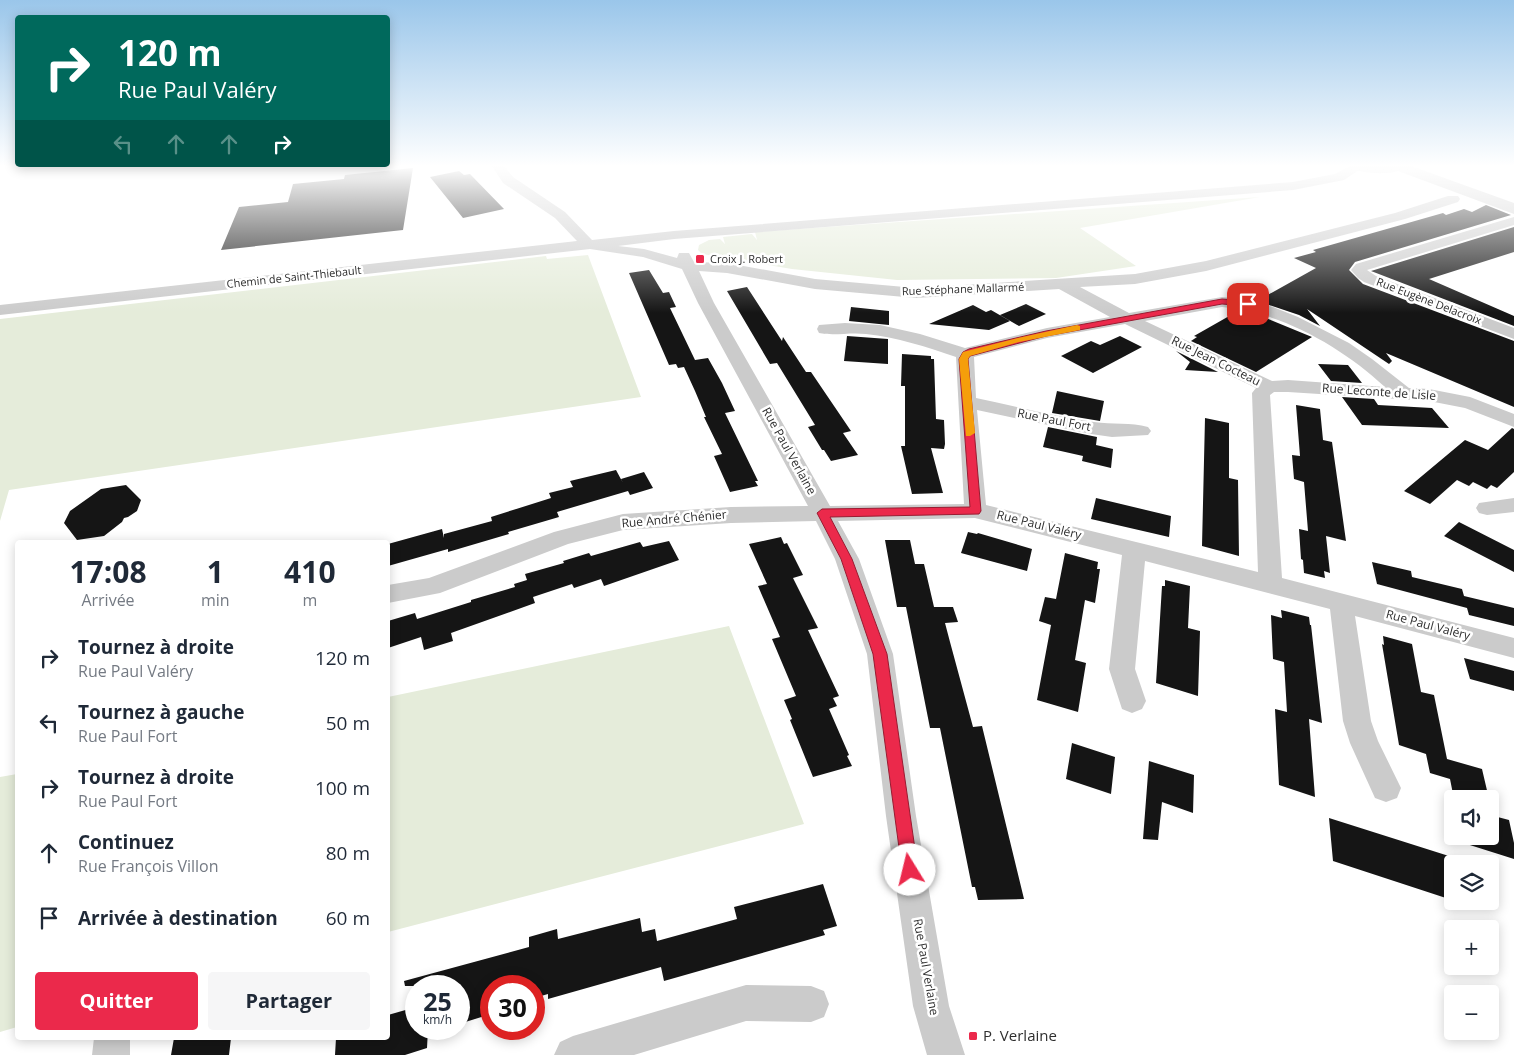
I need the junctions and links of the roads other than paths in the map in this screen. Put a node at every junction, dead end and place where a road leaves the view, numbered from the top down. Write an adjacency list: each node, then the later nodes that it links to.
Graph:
1 (560, 215): 9 (street)
2 (924, 215): 6 (street, Chemin de Saint-Thiebault)
3 (1400, 215): 12 (street, Rue Stéphane Mallarmé)
4 (1514, 221): 5 (street, Rue Eugène Delacroix)
5 (1486, 229): 7 (street); 16 (street, Rue Eugène Delacroix)
6 (674, 235): 8 (street, Chemin de Saint-Thiebault); 11 (street, Rue Paul Verlaine)
7 (1505, 236)
8 (657, 237): 9 (street, Chemin de Saint-Thiebault); 10 (street)
9 (588, 244): 10 (street, Rue Stéphane Mallarmé); 13 (street, Chemin de Saint-Thiebault)
10 (644, 253): 11 (street, Rue Stéphane Mallarmé)
11 (689, 266): 12 (street, Rue Stéphane Mallarmé); 26 (street, Rue Paul Verlaine)
12 (1064, 285): 14 (street, Rue Jean Cocteau)
13 (0, 310)
14 (1128, 319): 17 (street); 18 (street, Rue Jean Cocteau); 19 (street)
15 (825, 330): 17 (street)
16 (1514, 334)
17 (966, 354): 20 (street)
18 (1269, 387): 19 (street, Rue Leconte de Lisle); 28 (street, Rue Jean Cocteau)
19 (1402, 392): 21 (street, Rue Leconte de Lisle)
20 (967, 402): 22 (street, Rue Paul Fort); 25 (street)
21 (1514, 421)
22 (1141, 431)
23 (1514, 505): 24 (street)
24 (1487, 508)
25 (976, 511): 26 (street, Rue Paul Valéry); 27 (street, Rue Paul Valéry)
26 (822, 513): 29 (street, Rue André Chénier); 38 (street, Rue Paul Verlaine)
27 (1134, 549): 28 (street, Rue Paul Valéry); 32 (street)
28 (1270, 584): 30 (street, Rue Paul Valéry)
29 (390, 594)
30 (1341, 602): 31 (street, Rue Paul Valéry); 33 (street)
31 (1514, 648)
32 (1132, 701)
33 (1386, 788)
34 (811, 1004): 37 (street)
35 (112, 1040): 36 (street)
36 (110, 1055)
37 (573, 1055)
38 (946, 1055)

